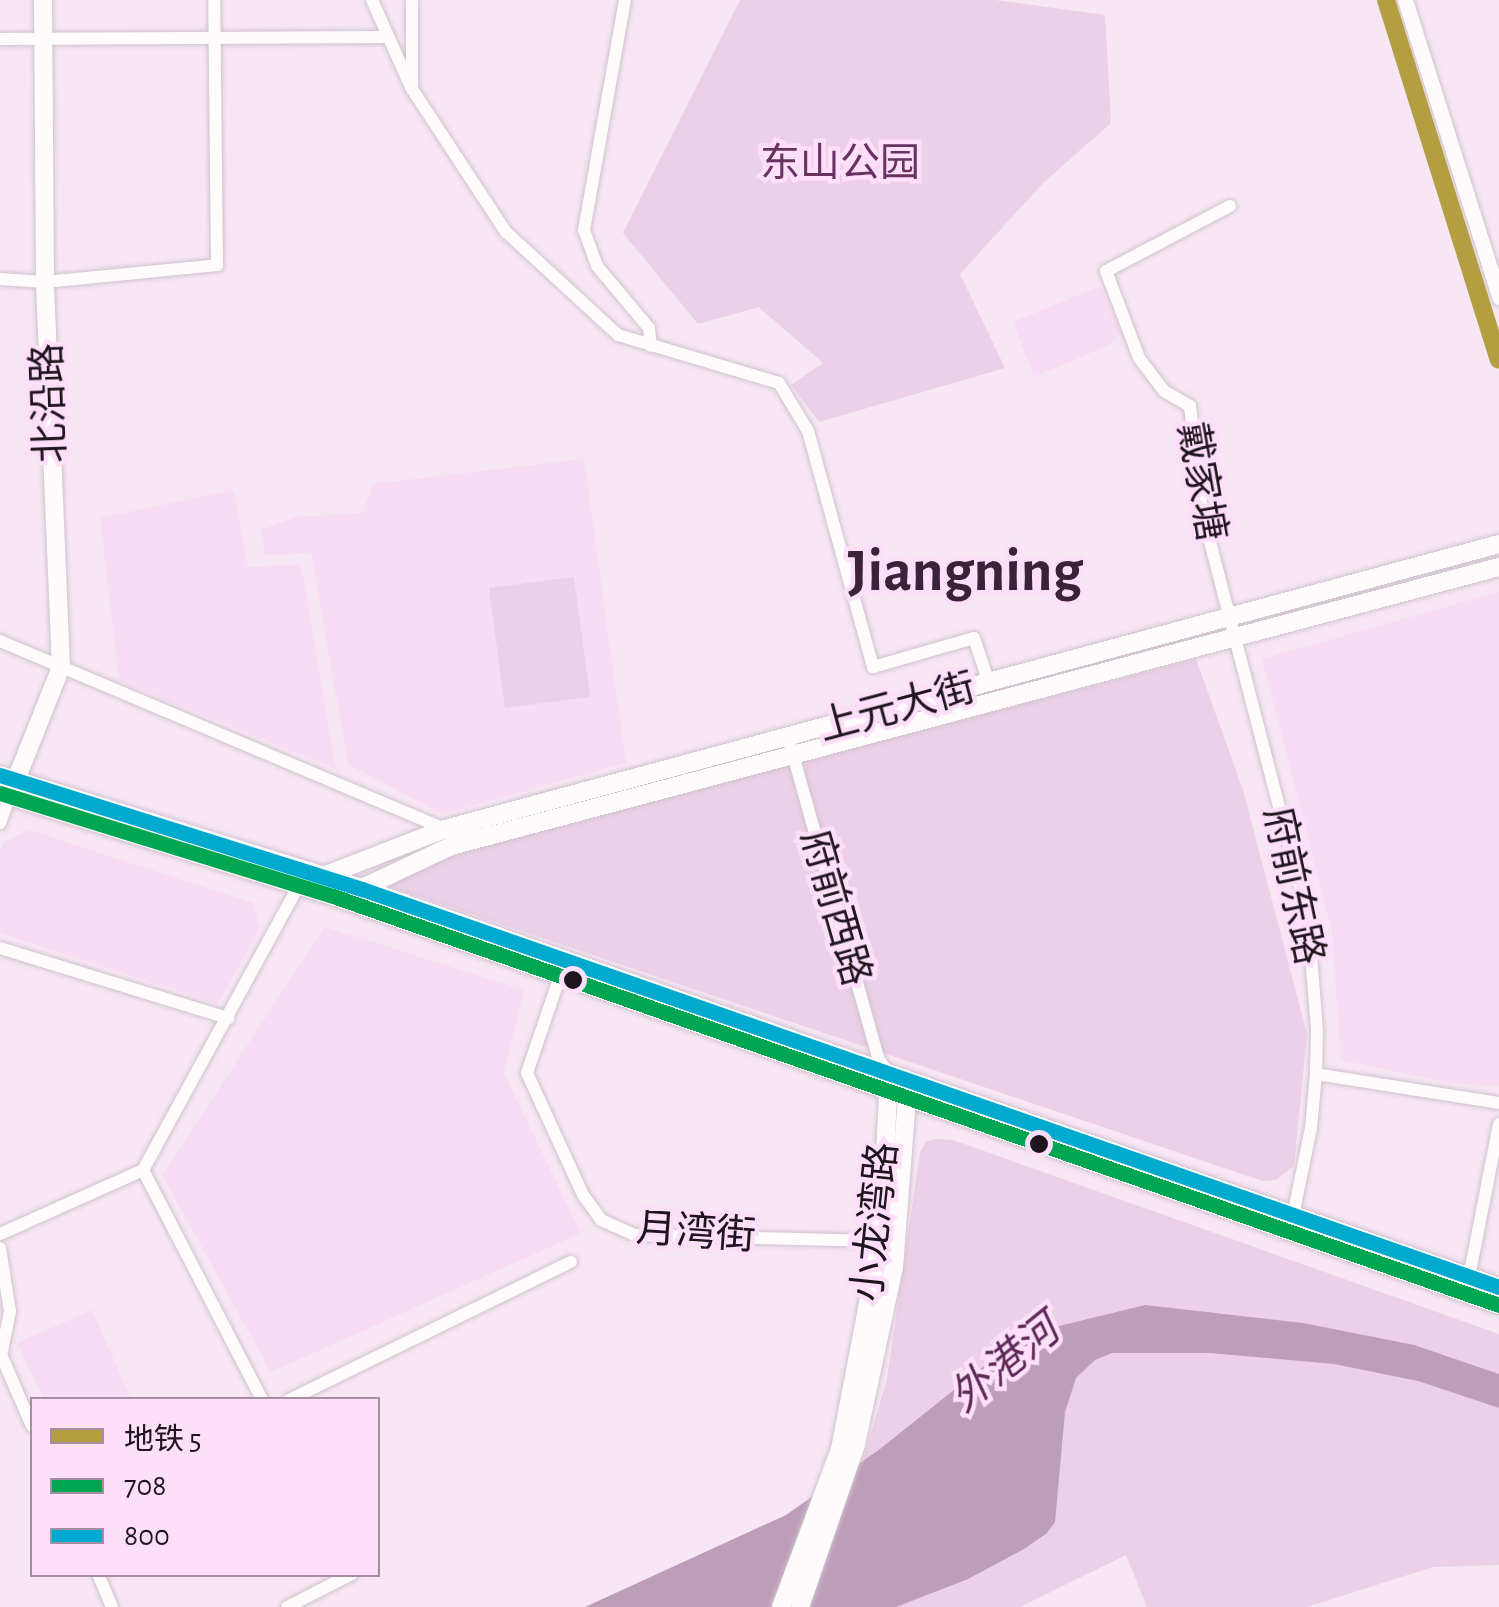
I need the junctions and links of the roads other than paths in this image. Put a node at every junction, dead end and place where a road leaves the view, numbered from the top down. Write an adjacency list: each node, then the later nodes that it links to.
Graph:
1 (43, 0): 10 (main road, 北沿路)
2 (214, 0): 8 (street)
3 (372, 0): 7 (street)
4 (412, 0): 11 (street)
5 (625, 0): 16 (street)
6 (1405, 0): 15 (street)
7 (386, 37): 8 (street); 11 (street)
8 (214, 38): 10 (street); 14 (street)
9 (0, 39): 10 (street)
10 (45, 42): 14 (main road, 北沿路)
11 (412, 89): 16 (street)
12 (1230, 206): 19 (street, 戴家塘)
13 (0, 280): 14 (street)
14 (45, 282): 22 (main road, 北沿路)
15 (1499, 298)
16 (651, 346): 23 (street)
17 (1499, 544): 19 (main road, 上元大街)
18 (1499, 567): 20 (main road, 上元大街)
19 (1230, 620): 20 (street, 府前东路); 23 (main road, 上元大街)
20 (1235, 640): 25 (main road, 上元大街); 36 (street, 府前东路)
21 (0, 641): 22 (street)
22 (61, 667): 26 (main road, 北沿路); 28 (street)
23 (989, 683): 24 (main road, 上元大街)
24 (788, 737): 25 (street, 府前西路); 28 (main road, 上元大街)
25 (792, 756): 31 (main road, 上元大街); 37 (street, 府前西路)
26 (7, 786): 27 (street); 29 (main road); 30 (main road)
27 (0, 824)
28 (444, 829): 29 (main road, 上元大街)
29 (324, 876): 30 (main road, 上元大街); 31 (main road)
30 (299, 886): 32 (main road); 35 (street)
31 (362, 888): 32 (main road, 上元大街); 37 (main road)
32 (333, 896): 34 (main road)
33 (0, 948): 35 (street)
34 (560, 976): 37 (main road); 43 (street, 月湾街)
35 (228, 1018): 40 (street)
36 (1316, 1074): 38 (street); 41 (street, 府前东路)
37 (895, 1089): 41 (main road); 43 (main road, 小龙湾路); 48 (main road); 53 (main road, 小龙湾路)
38 (1499, 1103)
39 (1499, 1124): 46 (street)
40 (143, 1170): 42 (street); 50 (street)
41 (1294, 1216): 46 (main road)
42 (0, 1234)
43 (880, 1241): 53 (main road, 小龙湾路)
44 (0, 1248): 49 (street)
45 (570, 1262): 51 (street)
46 (1470, 1276): 47 (main road)
47 (1499, 1287)
48 (1499, 1305)
49 (1, 1359): 52 (street)
50 (260, 1397)
51 (295, 1397)
52 (30, 1422)
53 (848, 1446): 58 (main road, 小龙湾路); 59 (main road, 小龙湾路)
54 (99, 1577): 56 (street)
55 (346, 1577): 57 (street)
56 (112, 1607)
57 (287, 1607)
58 (781, 1607)
59 (800, 1607)

